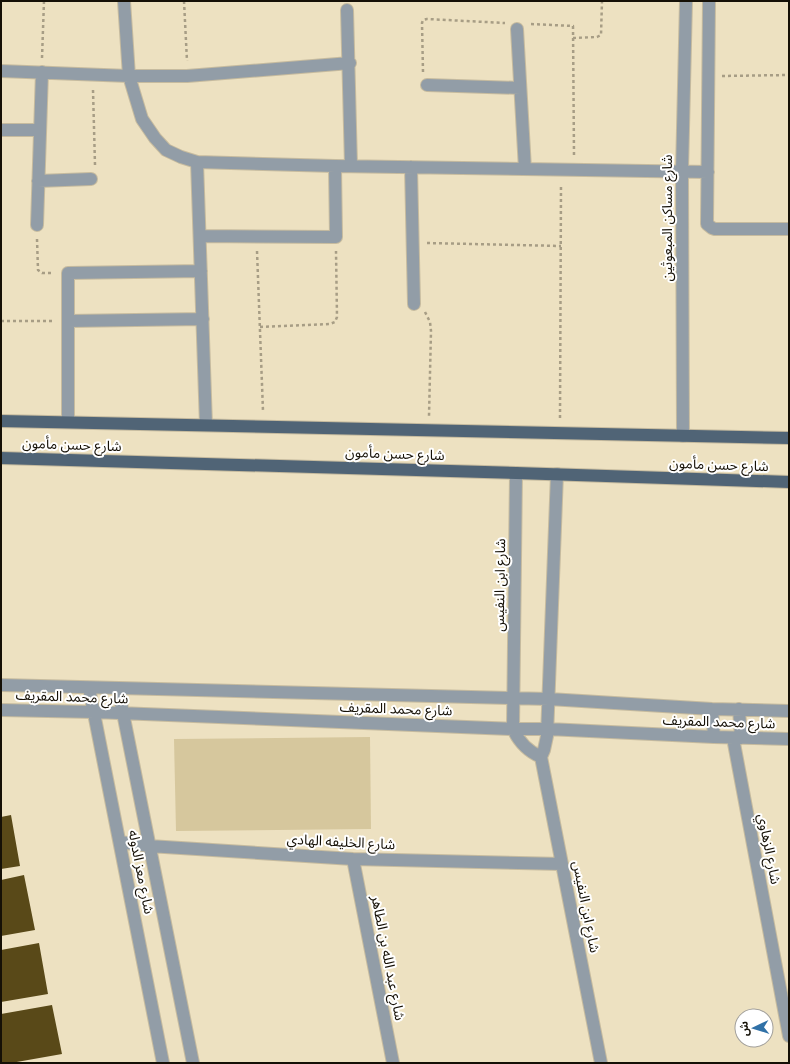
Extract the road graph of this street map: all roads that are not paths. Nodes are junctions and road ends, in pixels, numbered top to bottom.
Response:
1 (124, 1) edge
2 (686, 1) edge
3 (709, 1) edge
4 (348, 10) dead end
5 (515, 26) road end
6 (350, 63) junction
7 (1, 70) edge
8 (42, 72) junction
9 (129, 76) junction
10 (427, 85) road end
11 (520, 88) junction
12 (1, 130) edge
13 (40, 130) junction
14 (197, 162) junction
15 (335, 166) junction
16 (352, 166) junction
17 (411, 167) junction
18 (525, 169) junction
19 (682, 171) junction
20 (708, 172) junction
21 (91, 179) road end
22 (38, 181) junction
23 (37, 224) road end
24 (789, 229) edge
25 (200, 236) junction
26 (201, 271) junction
27 (414, 304) road end
28 (203, 319) junction
29 (68, 321) junction
30 (1, 421) edge
31 (68, 422) junction
32 (206, 425) junction
33 (682, 436) junction
34 (789, 438) edge
35 (1, 458) edge
36 (516, 473) junction
37 (557, 474) junction
38 (789, 482) edge
39 (1, 685) edge
40 (89, 688) junction
41 (118, 688) junction
42 (513, 699) junction
43 (549, 699) junction
44 (712, 709) junction
45 (740, 709) junction
46 (1, 710) edge
47 (789, 711) edge
48 (94, 712) junction
49 (123, 714) junction
50 (513, 729) junction
51 (548, 729) junction
52 (714, 738) junction
53 (737, 738) junction
54 (789, 739) edge
55 (541, 757) junction
56 (120, 842) junction
57 (149, 846) junction
58 (353, 859) junction
59 (562, 864) junction
60 (789, 1036) edge
61 (164, 1063) edge
62 (193, 1063) edge
63 (393, 1063) edge
64 (601, 1063) edge

1 - 9 street
2 - 19 street, شارع مساكن المبعوثين
3 - 20 street
4 - 6 street
5 - 11 street
6 - 9 street
6 - 16 street
7 - 8 street
8 - 9 street
8 - 13 street
9 - 14 street
10 - 11 street
11 - 18 street
12 - 13 street
13 - 22 street
14 - 15 street
14 - 25 street
15 - 16 street
15 - 25 street
16 - 17 street
17 - 18 street
17 - 27 street
18 - 19 street
19 - 20 street
19 - 33 street, شارع مساكن المبعوثين
20 - 24 street
21 - 22 street
22 - 23 street
25 - 26 street
26 - 28 street
26 - 29 street
28 - 29 street
28 - 32 street
29 - 31 street
30 - 31 main road, شارع حسن مأمون
31 - 32 main road, شارع حسن مأمون
32 - 33 main road, شارع حسن مأمون
33 - 34 main road, شارع حسن مأمون
35 - 36 main road, شارع حسن مأمون
36 - 37 main road, شارع حسن مأمون
36 - 42 street, شارع ابن النفيس
37 - 38 main road, شارع حسن مأمون
37 - 43 street, شارع ابن النفيس
39 - 40 street, شارع محمد المقريف
40 - 41 street, شارع محمد المقريف
40 - 48 street, شارع معز الدوله
41 - 42 street, شارع محمد المقريف
41 - 49 street, شارع معز الدوله
42 - 43 street, شارع محمد المقريف
42 - 50 street, شارع ابن النفيس
43 - 44 street, شارع محمد المقريف
43 - 51 street, شارع ابن النفيس
44 - 45 street, شارع محمد المقريف
44 - 52 street
45 - 47 street, شارع محمد المقريف
45 - 53 street, شارع الزهاوي
46 - 48 street, شارع محمد المقريف
48 - 49 street, شارع محمد المقريف
48 - 56 street, شارع معز الدوله
49 - 50 street, شارع محمد المقريف
49 - 57 street, شارع معز الدوله
50 - 51 street, شارع محمد المقريف
50 - 55 street
51 - 52 street, شارع محمد المقريف
51 - 55 street, شارع ابن النفيس
52 - 53 street, شارع محمد المقريف
53 - 54 street, شارع محمد المقريف
53 - 60 street, شارع الزهاوي
55 - 59 street, شارع ابن النفيس
56 - 57 street, شارع الخليفه الهادي
56 - 61 street, شارع معز الدوله
57 - 58 street, شارع الخليفه الهادي
57 - 62 street, شارع معز الدوله
58 - 59 street, شارع الخليفه الهادي
58 - 63 street, شارع عبد الله بن الطاهر
59 - 64 street, شارع ابن النفيس

